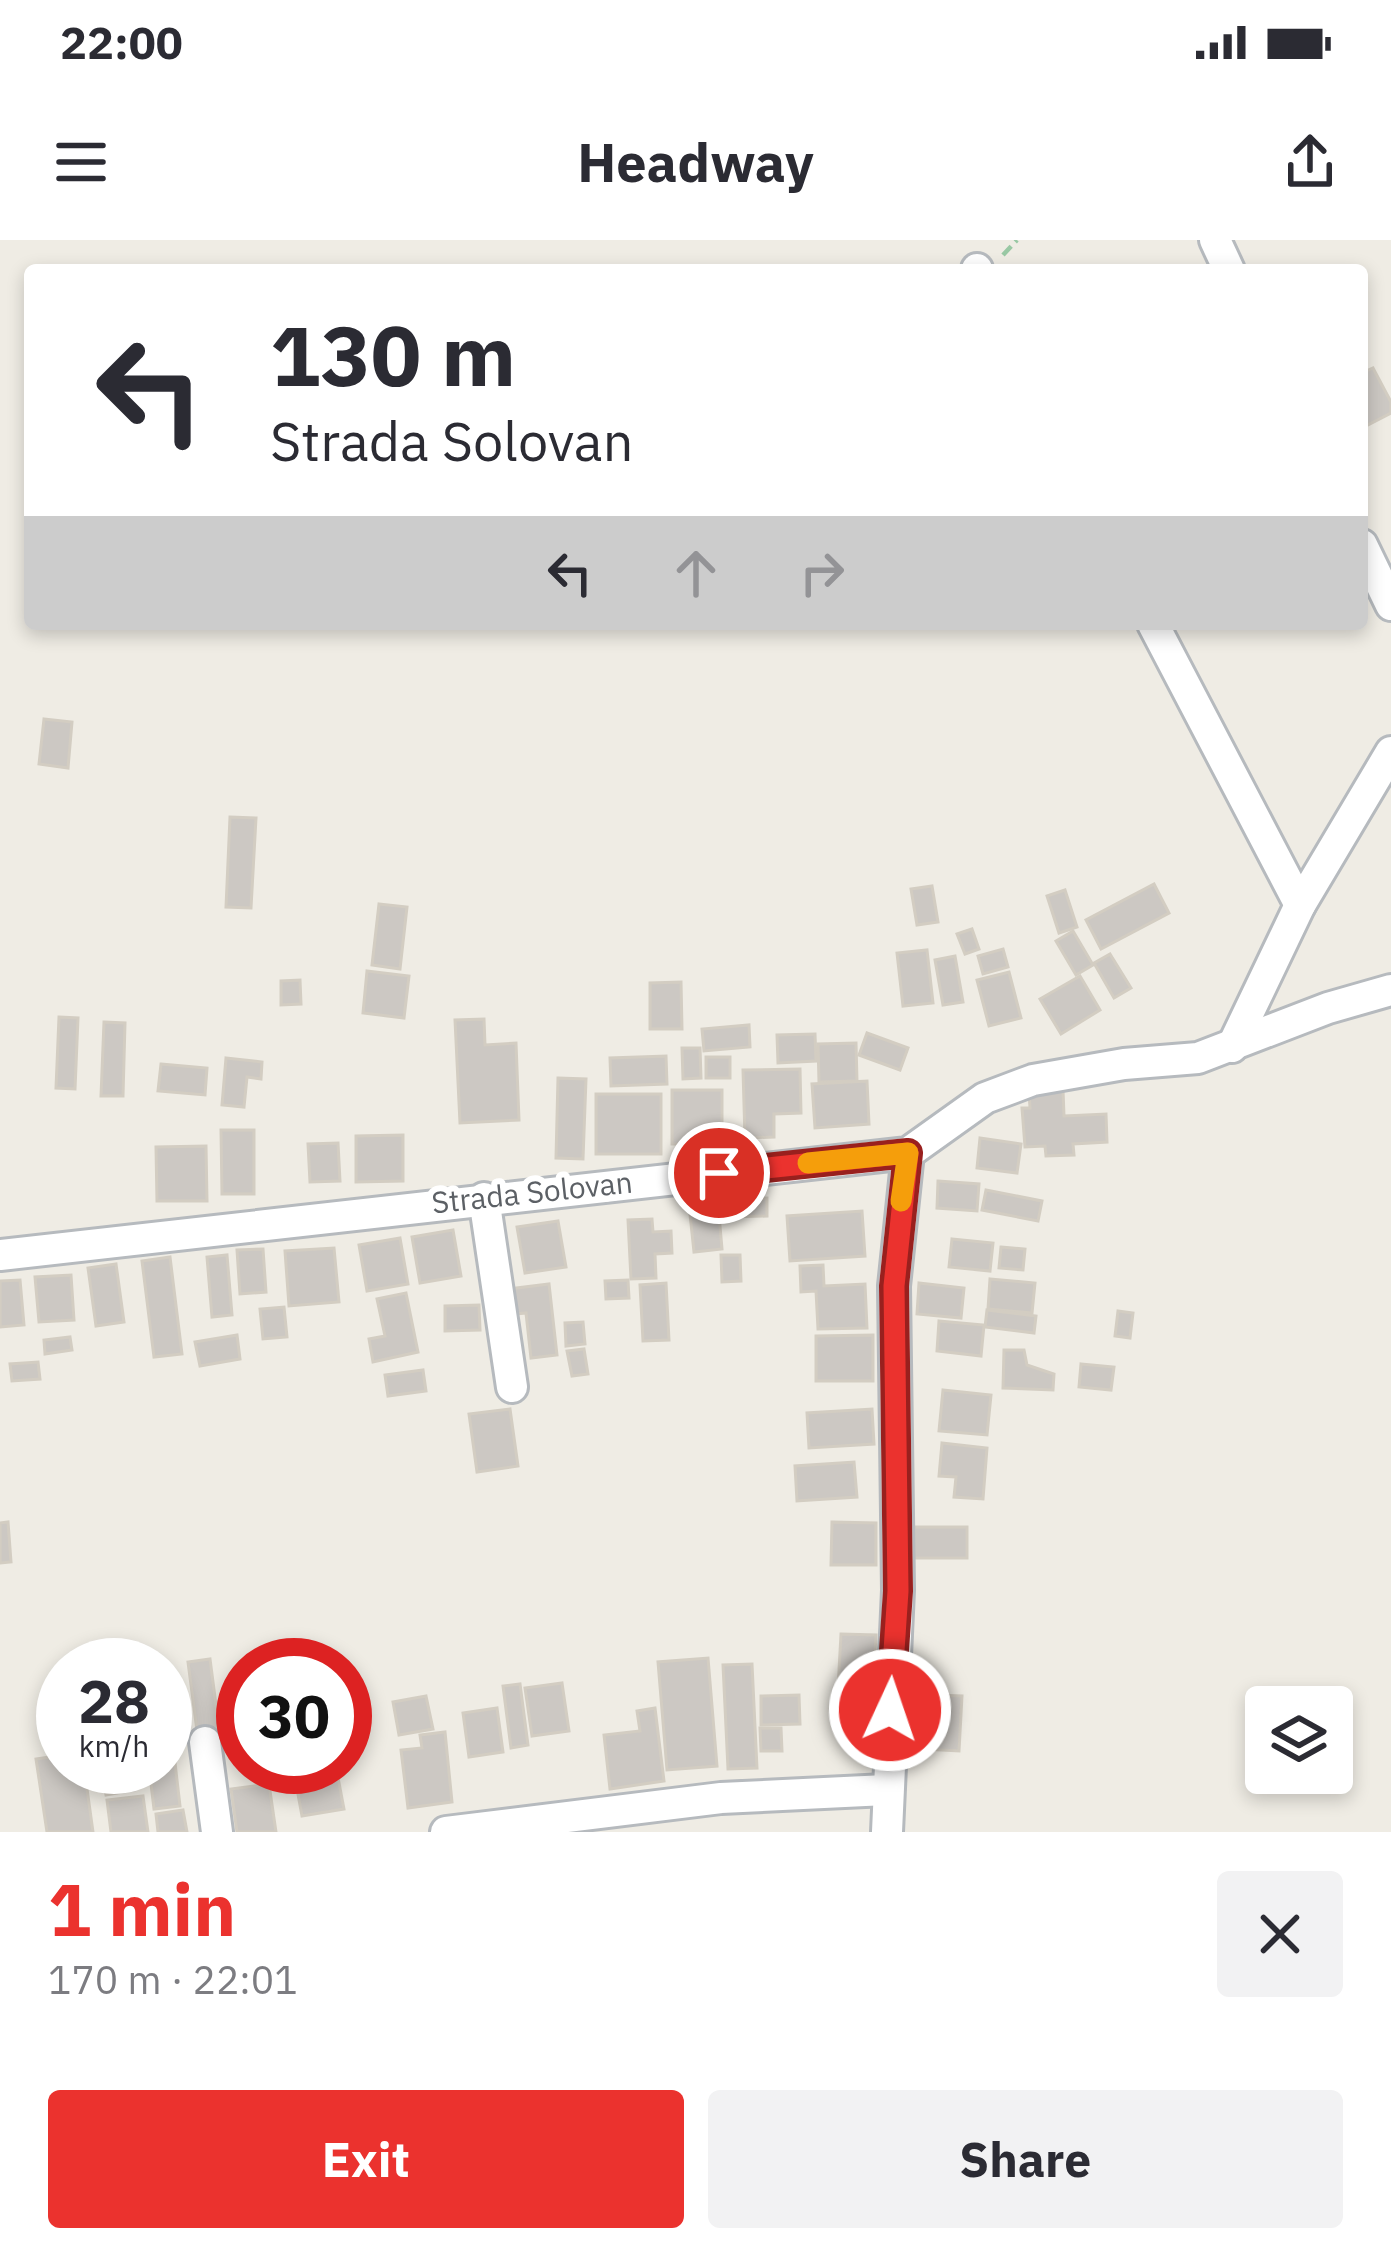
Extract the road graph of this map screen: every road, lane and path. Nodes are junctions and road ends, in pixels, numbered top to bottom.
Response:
1 (1368, 557) edge
2 (1391, 605) edge
3 (1156, 630) edge
4 (1391, 752) edge
5 (1300, 905) junction
6 (1391, 990) edge
7 (1232, 1047) junction
8 (908, 1153) junction
9 (484, 1198) junction
10 (0, 1255) edge
11 (512, 1387) dead end
12 (206, 1742) dead end
13 (886, 1790) junction
14 (217, 1832) edge
15 (446, 1832) edge
16 (887, 1832) edge

1 - 2 street
3 - 5 street
4 - 5 street
5 - 7 street
6 - 7 street, Strada Solovan
7 - 8 street, Strada Solovan
8 - 9 street, Strada Solovan
8 - 13 street
9 - 10 street, Strada Solovan
9 - 11 street
12 - 14 street
13 - 15 street
13 - 16 street

